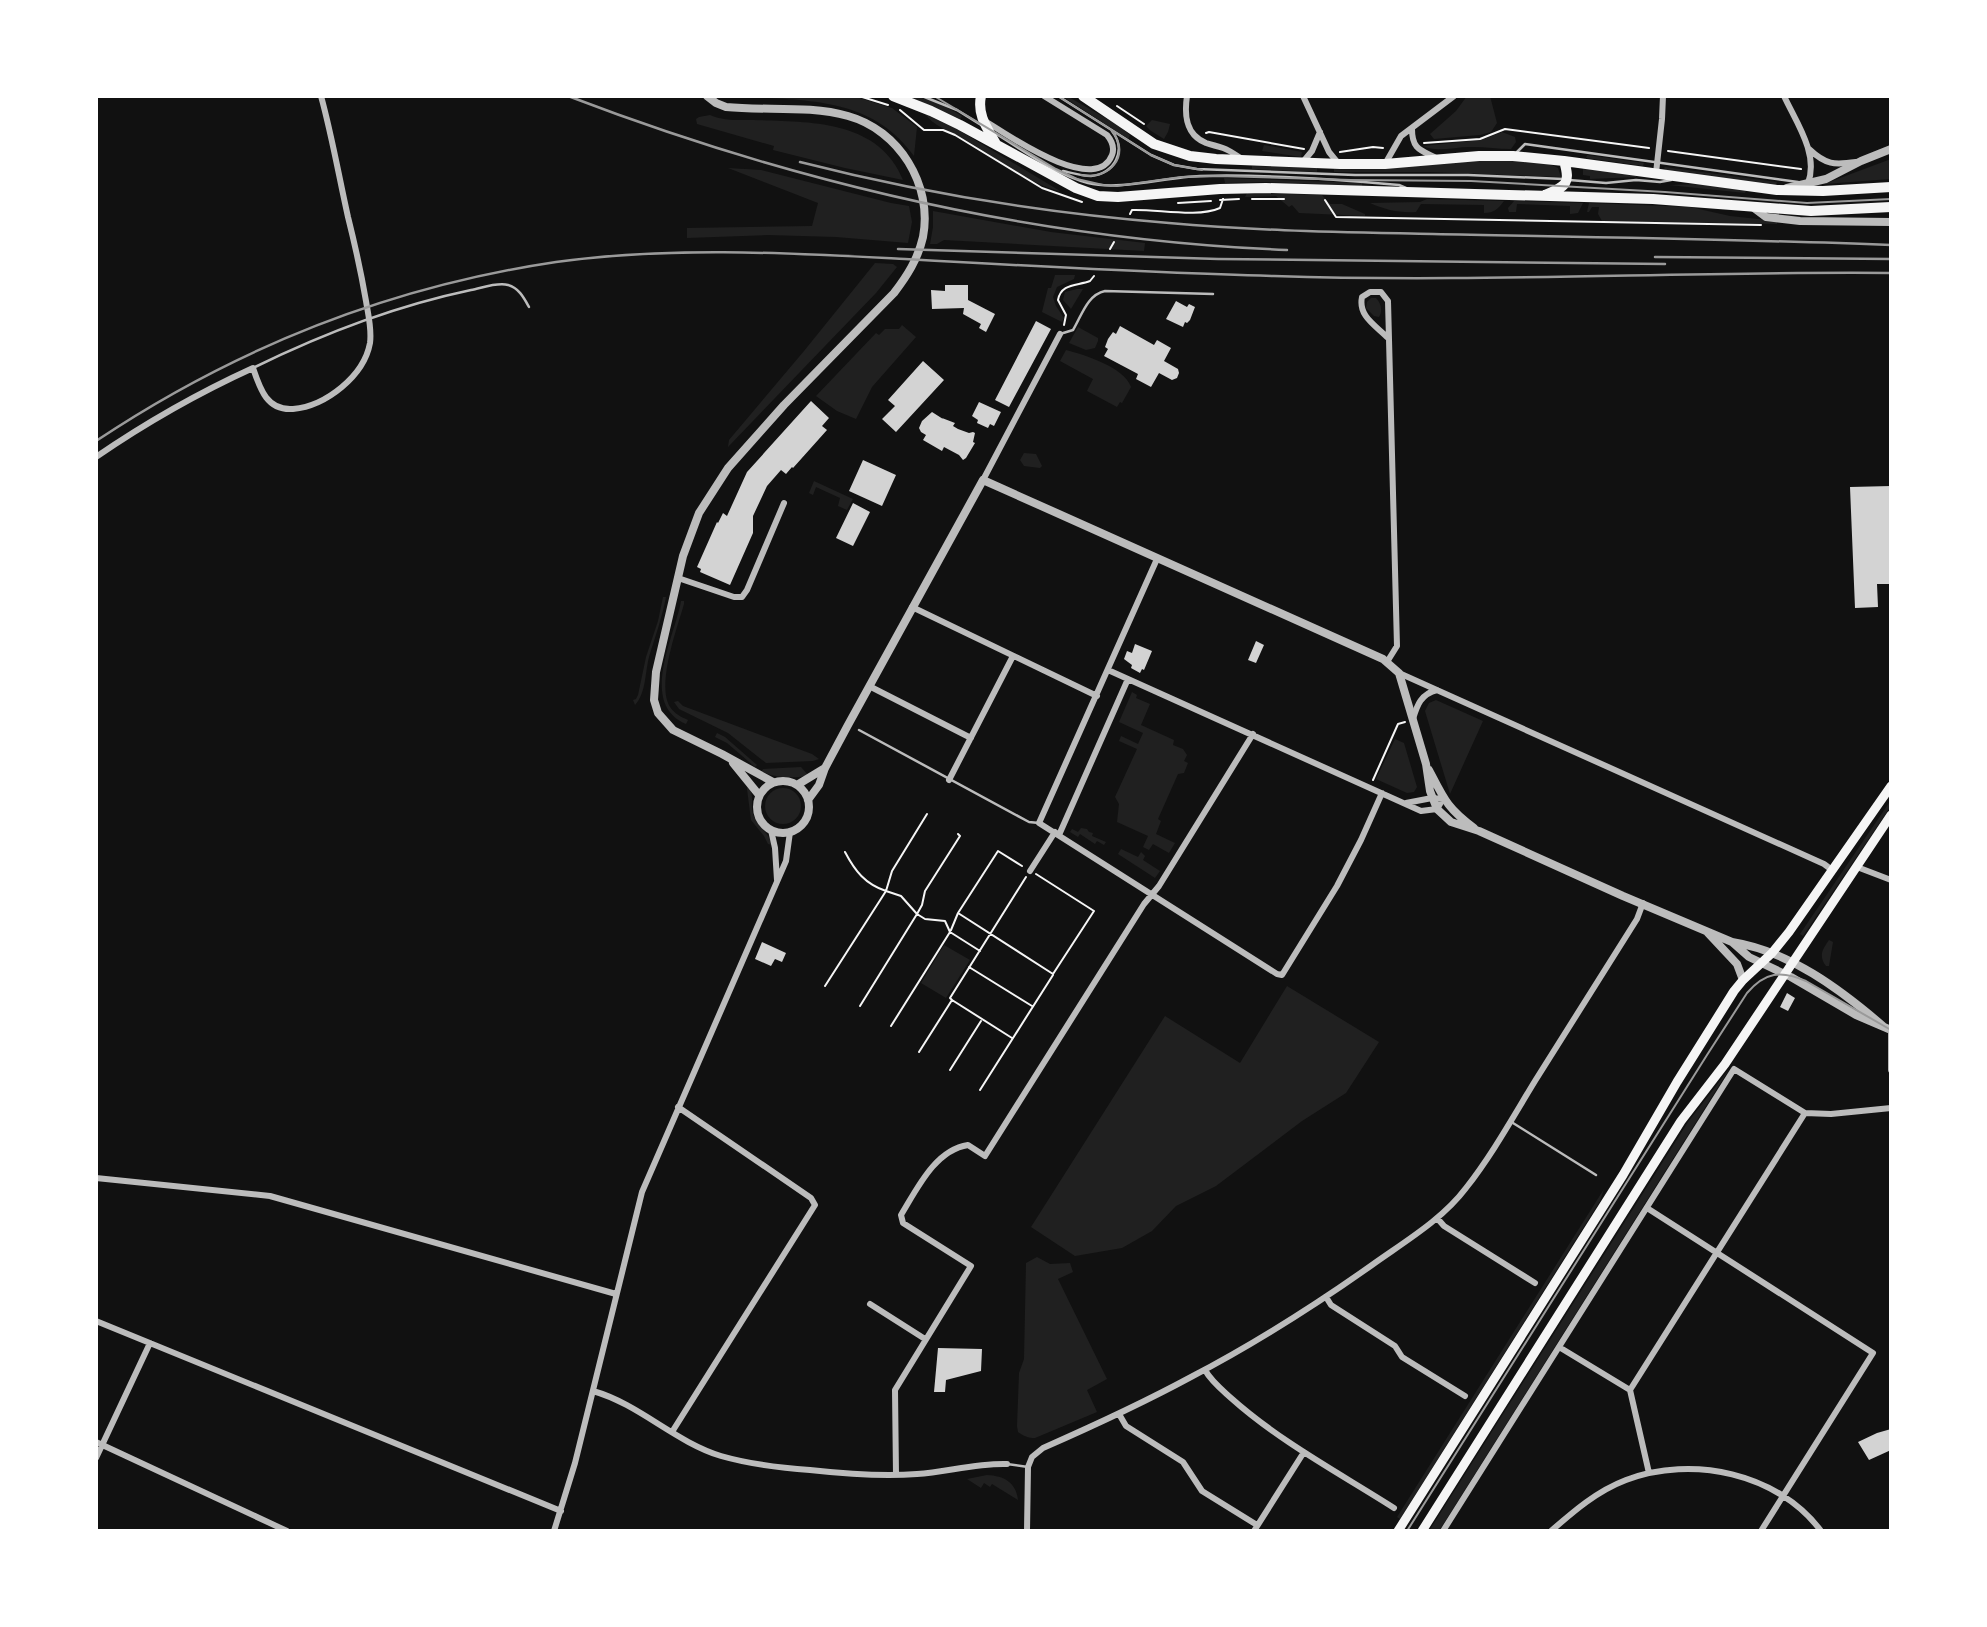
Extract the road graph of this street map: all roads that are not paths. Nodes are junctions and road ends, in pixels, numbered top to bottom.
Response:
1 (321, 96) edge
2 (707, 96) edge
3 (893, 96) edge
4 (922, 96) edge
5 (981, 96) edge
6 (1044, 96) edge
7 (1058, 96) edge
8 (1083, 96) edge
9 (1187, 96) edge
10 (1303, 96) edge
11 (1454, 96) edge
12 (1663, 96) edge
13 (1784, 96) edge
14 (985, 125) junction
15 (1108, 126) junction
16 (1412, 129) junction
17 (1320, 132) junction
18 (996, 144) junction
19 (1808, 148) junction
20 (1891, 149) edge
21 (1513, 156) junction
22 (1436, 158) junction
23 (1244, 160) junction
24 (1564, 161) junction
25 (1657, 161) junction
26 (1861, 161) junction
27 (1302, 163) junction
28 (1340, 164) junction
29 (1385, 164) junction
30 (1060, 171) junction
31 (1656, 173) junction
32 (1684, 177) junction
33 (1567, 179) junction
34 (1808, 183) junction
35 (1891, 187) edge
36 (1777, 190) junction
37 (1419, 194) junction
38 (1542, 197) junction
39 (1891, 207) edge
40 (1754, 208) junction
41 (1891, 222) edge
42 (1213, 294) dead end
43 (529, 307) dead end
44 (1060, 334) joint
45 (1388, 338) junction
46 (253, 368) junction
47 (96, 457) edge
48 (983, 480) junction
49 (784, 503) dead end
50 (1157, 559) junction
51 (678, 578) junction
52 (912, 607) junction
53 (1013, 656) junction
54 (1388, 662) junction
55 (1108, 670) junction
56 (1399, 673) junction
57 (1128, 679) junction
58 (869, 686) junction
59 (1438, 690) junction
60 (1097, 696) junction
61 (1413, 719) junction
62 (859, 730) dead end
63 (1253, 734) junction
64 (971, 738) junction
65 (729, 758) junction
66 (1426, 764) junction
67 (825, 768) junction
68 (949, 780) junction
69 (773, 782) junction
70 (797, 785) junction
71 (1891, 786) edge
72 (1382, 793) junction
73 (759, 795) junction
74 (1432, 798) junction
75 (1443, 799) junction
76 (808, 800) junction
77 (1406, 803) junction
78 (1437, 809) junction
79 (1891, 815) edge
80 (1039, 823) junction
81 (771, 830) junction
82 (1479, 831) junction
83 (790, 832) junction
84 (1057, 834) junction
85 (1857, 867) junction
86 (1832, 870) junction
87 (1030, 871) road end
88 (1891, 880) edge
89 (777, 881) junction
90 (1152, 894) junction
91 (1643, 903) junction
92 (1706, 930) junction
93 (1732, 942) junction
94 (1772, 953) junction
95 (1791, 962) junction
96 (1762, 963) junction
97 (1784, 974) junction
98 (1743, 980) junction
99 (1888, 1028) edge
100 (1891, 1070) edge
101 (678, 1107) junction
102 (1891, 1108) edge
103 (1805, 1113) junction
104 (1510, 1121) junction
105 (1596, 1175) dead end
106 (96, 1178) edge
107 (1647, 1208) junction
108 (1437, 1218) junction
109 (1717, 1252) junction
110 (1535, 1283) dead end
111 (615, 1294) junction
112 (1326, 1297) junction
113 (870, 1304) dead end
114 (96, 1321) edge
115 (925, 1339) junction
116 (150, 1343) junction
117 (1559, 1347) junction
118 (1205, 1370) junction
119 (1630, 1390) junction
120 (593, 1391) junction
121 (1465, 1396) dead end
122 (1119, 1414) junction
123 (672, 1432) junction
124 (99, 1443) edge
125 (1304, 1452) junction
126 (96, 1458) edge
127 (1007, 1464) joint
128 (1028, 1467) junction
129 (1649, 1473) junction
130 (895, 1475) junction
131 (1782, 1496) junction
132 (1394, 1508) dead end
133 (561, 1511) junction
134 (1256, 1528) edge
135 (286, 1531) edge
136 (554, 1531) edge
137 (1027, 1531) edge
138 (1398, 1531) edge
139 (1422, 1531) edge
140 (1443, 1531) edge
141 (1551, 1531) edge
142 (1761, 1531) edge
143 (1821, 1531) edge

1 - 46 street
2 - 51 street
3 - 18 main road
4 - 14 lane
5 - 14 main road
6 - 14 street
7 - 15 lane
8 - 23 main road
9 - 23 street
10 - 17 street
11 - 16 street
12 - 25 street
13 - 19 street
14 - 18 main road
14 - 30 lane
15 - 30 lane
15 - 33 lane
16 - 22 street
16 - 29 street
17 - 27 street
17 - 28 street
18 - 37 main road
19 - 26 street
19 - 34 street
20 - 26 street
21 - 22 main road
21 - 24 main road
21 - 25 lane
22 - 29 main road
23 - 27 main road
24 - 31 main road
24 - 33 main road
25 - 31 street
25 - 34 lane
26 - 34 street
27 - 28 main road
28 - 29 main road
30 - 37 lane
31 - 32 main road
32 - 33 lane
32 - 36 main road
33 - 38 main road
34 - 36 street
35 - 36 main road
37 - 38 main road
38 - 40 main road
39 - 40 main road
40 - 41 street
42 - 44 lane
43 - 46 lane
44 - 48 street
45 - 45 street
45 - 54 street
46 - 47 street
48 - 50 street
48 - 52 street
49 - 51 street
50 - 54 street
50 - 55 street
51 - 65 street
52 - 53 street
52 - 58 street
53 - 60 street
53 - 64 street
54 - 56 street
55 - 57 street
55 - 60 street
56 - 59 street
56 - 61 street
57 - 63 street
57 - 84 street
58 - 64 street
58 - 67 street
59 - 61 street
59 - 86 street
60 - 80 street
61 - 66 street
62 - 68 lane
63 - 72 street
63 - 90 street
64 - 68 street
65 - 69 street
65 - 73 street
66 - 74 street
66 - 75 street
67 - 70 street
67 - 76 street
68 - 80 lane
69 - 70 street
69 - 73 street
70 - 76 street
71 - 86 main road
72 - 77 street
72 - 90 street
73 - 81 street
74 - 75 street
74 - 77 street
74 - 78 street
75 - 78 street
75 - 82 street
76 - 83 street
77 - 78 street
78 - 82 street
79 - 85 main road
80 - 84 street
81 - 83 street
81 - 89 street
82 - 91 street
83 - 89 street
84 - 87 street
84 - 90 street
85 - 88 street
85 - 95 main road
86 - 94 main road
89 - 101 street
90 - 115 street
91 - 92 street
91 - 104 street
92 - 93 street
92 - 98 street
93 - 94 street
93 - 96 street
94 - 95 street
94 - 96 main road
95 - 97 main road
95 - 99 street
96 - 97 street
96 - 98 main road
97 - 99 street
97 - 139 main road
98 - 138 main road
99 - 100 street
101 - 111 street
101 - 123 street
102 - 103 street
103 - 107 street
103 - 109 street
104 - 105 lane
104 - 108 street
106 - 111 street
107 - 109 street
107 - 117 street
108 - 110 street
108 - 112 street
109 - 119 street
109 - 131 street
111 - 120 street
112 - 118 street
112 - 121 street
113 - 115 street
114 - 116 street
115 - 130 street
116 - 124 street
116 - 133 street
117 - 119 street
117 - 140 street
118 - 122 street
118 - 125 street
119 - 129 street
120 - 123 street
120 - 133 street
122 - 128 street
122 - 134 street
123 - 130 street
124 - 126 street
124 - 135 street
125 - 132 street
125 - 134 street
127 - 128 lane
127 - 130 street
128 - 137 street
129 - 131 street
129 - 141 street
131 - 142 street
131 - 143 street
133 - 136 street

